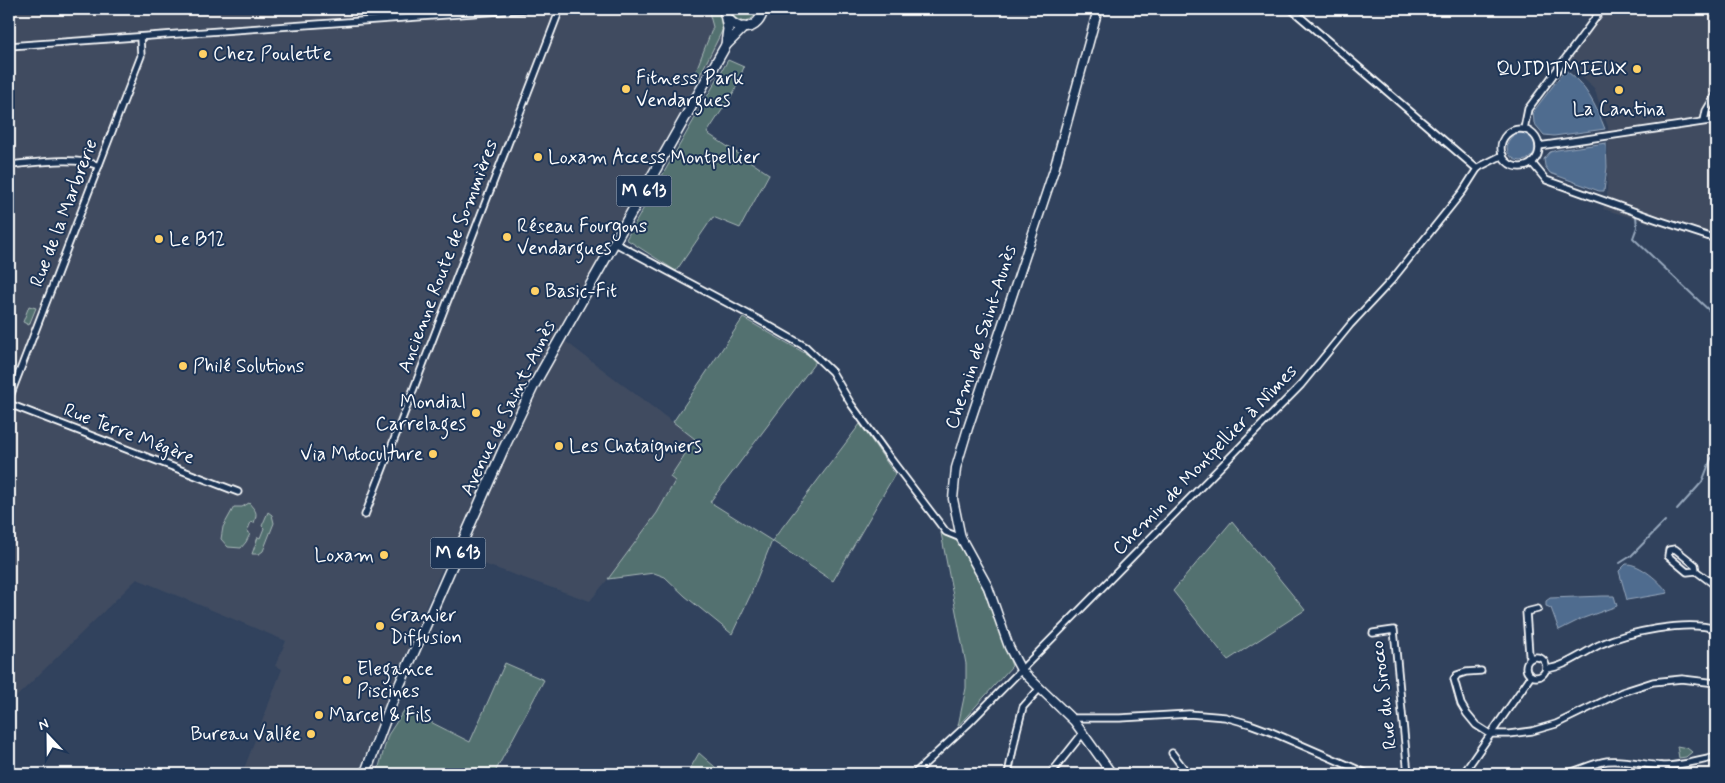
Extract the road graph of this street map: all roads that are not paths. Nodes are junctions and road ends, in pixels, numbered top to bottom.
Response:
1 (529, 9) edge
2 (560, 9) edge
3 (763, 9) edge
4 (1098, 9) edge
5 (1291, 9) edge
6 (1602, 9) edge
7 (725, 12) edge
8 (744, 27) junction
9 (140, 37) junction
10 (726, 44) junction
11 (9, 46) edge
12 (1716, 94) edge
13 (1716, 120) edge
14 (1704, 121) junction
15 (1524, 129) junction
16 (1539, 146) junction
17 (1502, 155) junction
18 (1532, 163) junction
19 (9, 165) edge
20 (99, 166) junction
21 (1478, 170) junction
22 (1716, 239) edge
23 (614, 243) junction
24 (9, 399) edge
25 (9, 404) edge
26 (238, 492) dead end
27 (365, 515) dead end
28 (961, 538) junction
29 (1696, 571) junction
30 (1716, 586) edge
31 (1538, 609) dead end
32 (1716, 629) edge
33 (1373, 632) dead end
34 (1531, 658) junction
35 (1546, 669) junction
36 (1020, 670) junction
37 (1480, 671) dead end
38 (1531, 676) junction
39 (1716, 683) edge
40 (1040, 688) junction
41 (1071, 718) junction
42 (1083, 733) junction
43 (1490, 734) junction
44 (1172, 753) dead end
45 (1716, 757) edge
46 (1661, 766) junction
47 (365, 774) edge
48 (914, 774) edge
49 (1008, 774) edge
50 (1051, 774) edge
51 (1112, 774) edge
52 (1188, 774) edge
53 (1368, 774) edge
54 (1408, 774) edge
55 (1463, 774) edge
56 (1566, 774) edge
57 (1663, 774) edge

1 - 9 street
2 - 27 street, Ancienne Route de Sommières
3 - 8 main road, Avenue de Saint-Aunès
4 - 28 street, Chemin de Saint-Aunès
5 - 21 street
6 - 15 street
7 - 8 main road
7 - 10 main road, Avenue de Saint-Aunès / M 613
8 - 10 main road, Avenue de Saint-Aunès / M 613
9 - 11 street
9 - 20 street, Rue de la Marbrerie
10 - 23 main road, Avenue de Saint-Aunès / M 613
12 - 14 street
13 - 14 street
14 - 16 street
15 - 16 street
15 - 17 street
16 - 18 street
17 - 18 street
17 - 21 street, Chemin de Montpellier à Nîmes
18 - 22 street
19 - 20 street
20 - 24 street, Rue de la Marbrerie
21 - 36 street, Chemin de Montpellier à Nîmes
23 - 28 street
23 - 47 main road, Avenue de Saint-Aunès / M 613
25 - 26 street, Rue Terre Mégère
28 - 36 street, Chemin de Saint-Aunès
29 - 29 street
29 - 30 street
31 - 34 street
32 - 35 street
33 - 54 street, Rue du Sirocco
34 - 35 street
34 - 38 street
35 - 38 street
36 - 40 street
36 - 48 street, Chemin de Montpellier à Nîmes
37 - 43 street
38 - 43 street
39 - 43 street
40 - 41 street
40 - 49 street
41 - 42 street
41 - 53 street
42 - 50 street
42 - 51 street
43 - 55 street
44 - 52 street
45 - 46 street
46 - 56 street
46 - 57 street

